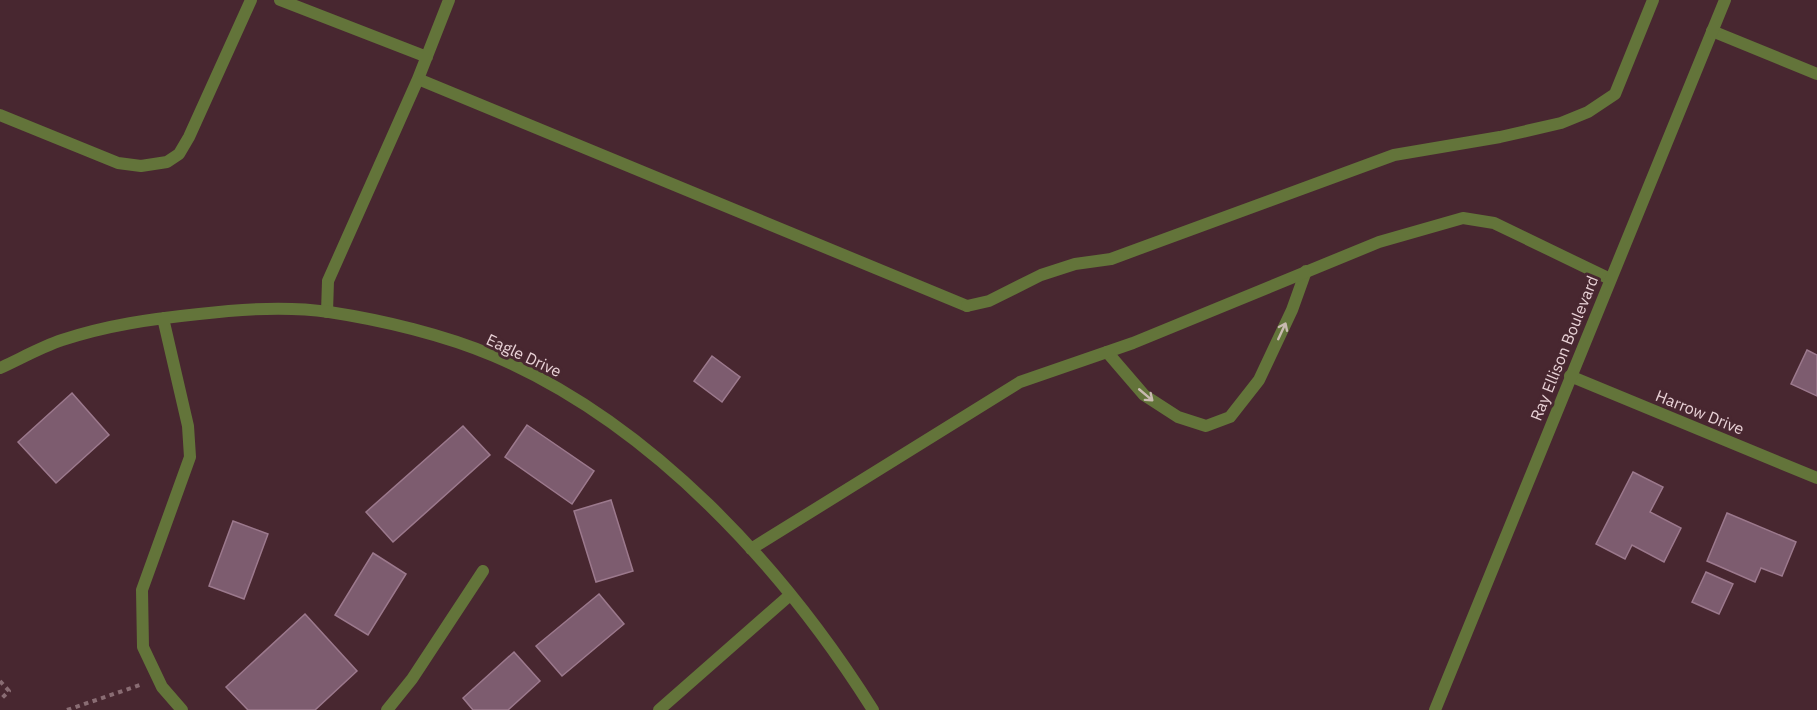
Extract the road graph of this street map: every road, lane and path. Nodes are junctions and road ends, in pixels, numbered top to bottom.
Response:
1 (251, 0) edge
2 (280, 0) edge
3 (449, 0) edge
4 (1653, 0) edge
5 (1725, 0) edge
6 (1712, 31) junction
7 (427, 57) junction
8 (1817, 74) edge
9 (418, 79) junction
10 (0, 116) edge
11 (1306, 271) junction
12 (1610, 279) junction
13 (327, 312) junction
14 (163, 318) junction
15 (1107, 352) junction
16 (0, 368) edge
17 (1570, 376) junction
18 (1817, 478) edge
19 (751, 549) junction
20 (483, 571) dead end
21 (790, 595) junction
22 (156, 674) junction
23 (0, 681) edge
24 (0, 700) edge
25 (67, 710) edge
26 (182, 710) edge
27 (387, 710) edge
28 (659, 710) edge
29 (873, 710) edge
30 (1435, 710) edge

1 - 10 street
2 - 7 street
3 - 7 street
4 - 9 street
5 - 6 street, Ray Ellison Boulevard
6 - 8 street
6 - 12 street, Ray Ellison Boulevard
7 - 9 street
9 - 13 street
11 - 12 street
11 - 15 street
15 -> 11 street
12 - 17 street, Ray Ellison Boulevard
13 - 14 street, Eagle Drive
13 - 19 street, Eagle Drive
14 - 16 street, Eagle Drive
14 - 22 street
15 - 19 street
17 - 18 street, Harrow Drive
17 - 30 street, Ray Ellison Boulevard
19 - 21 street, Eagle Drive
20 - 27 street
21 - 28 street
21 - 29 street, Eagle Drive
22 - 25 path
22 - 26 street
23 - 24 path

